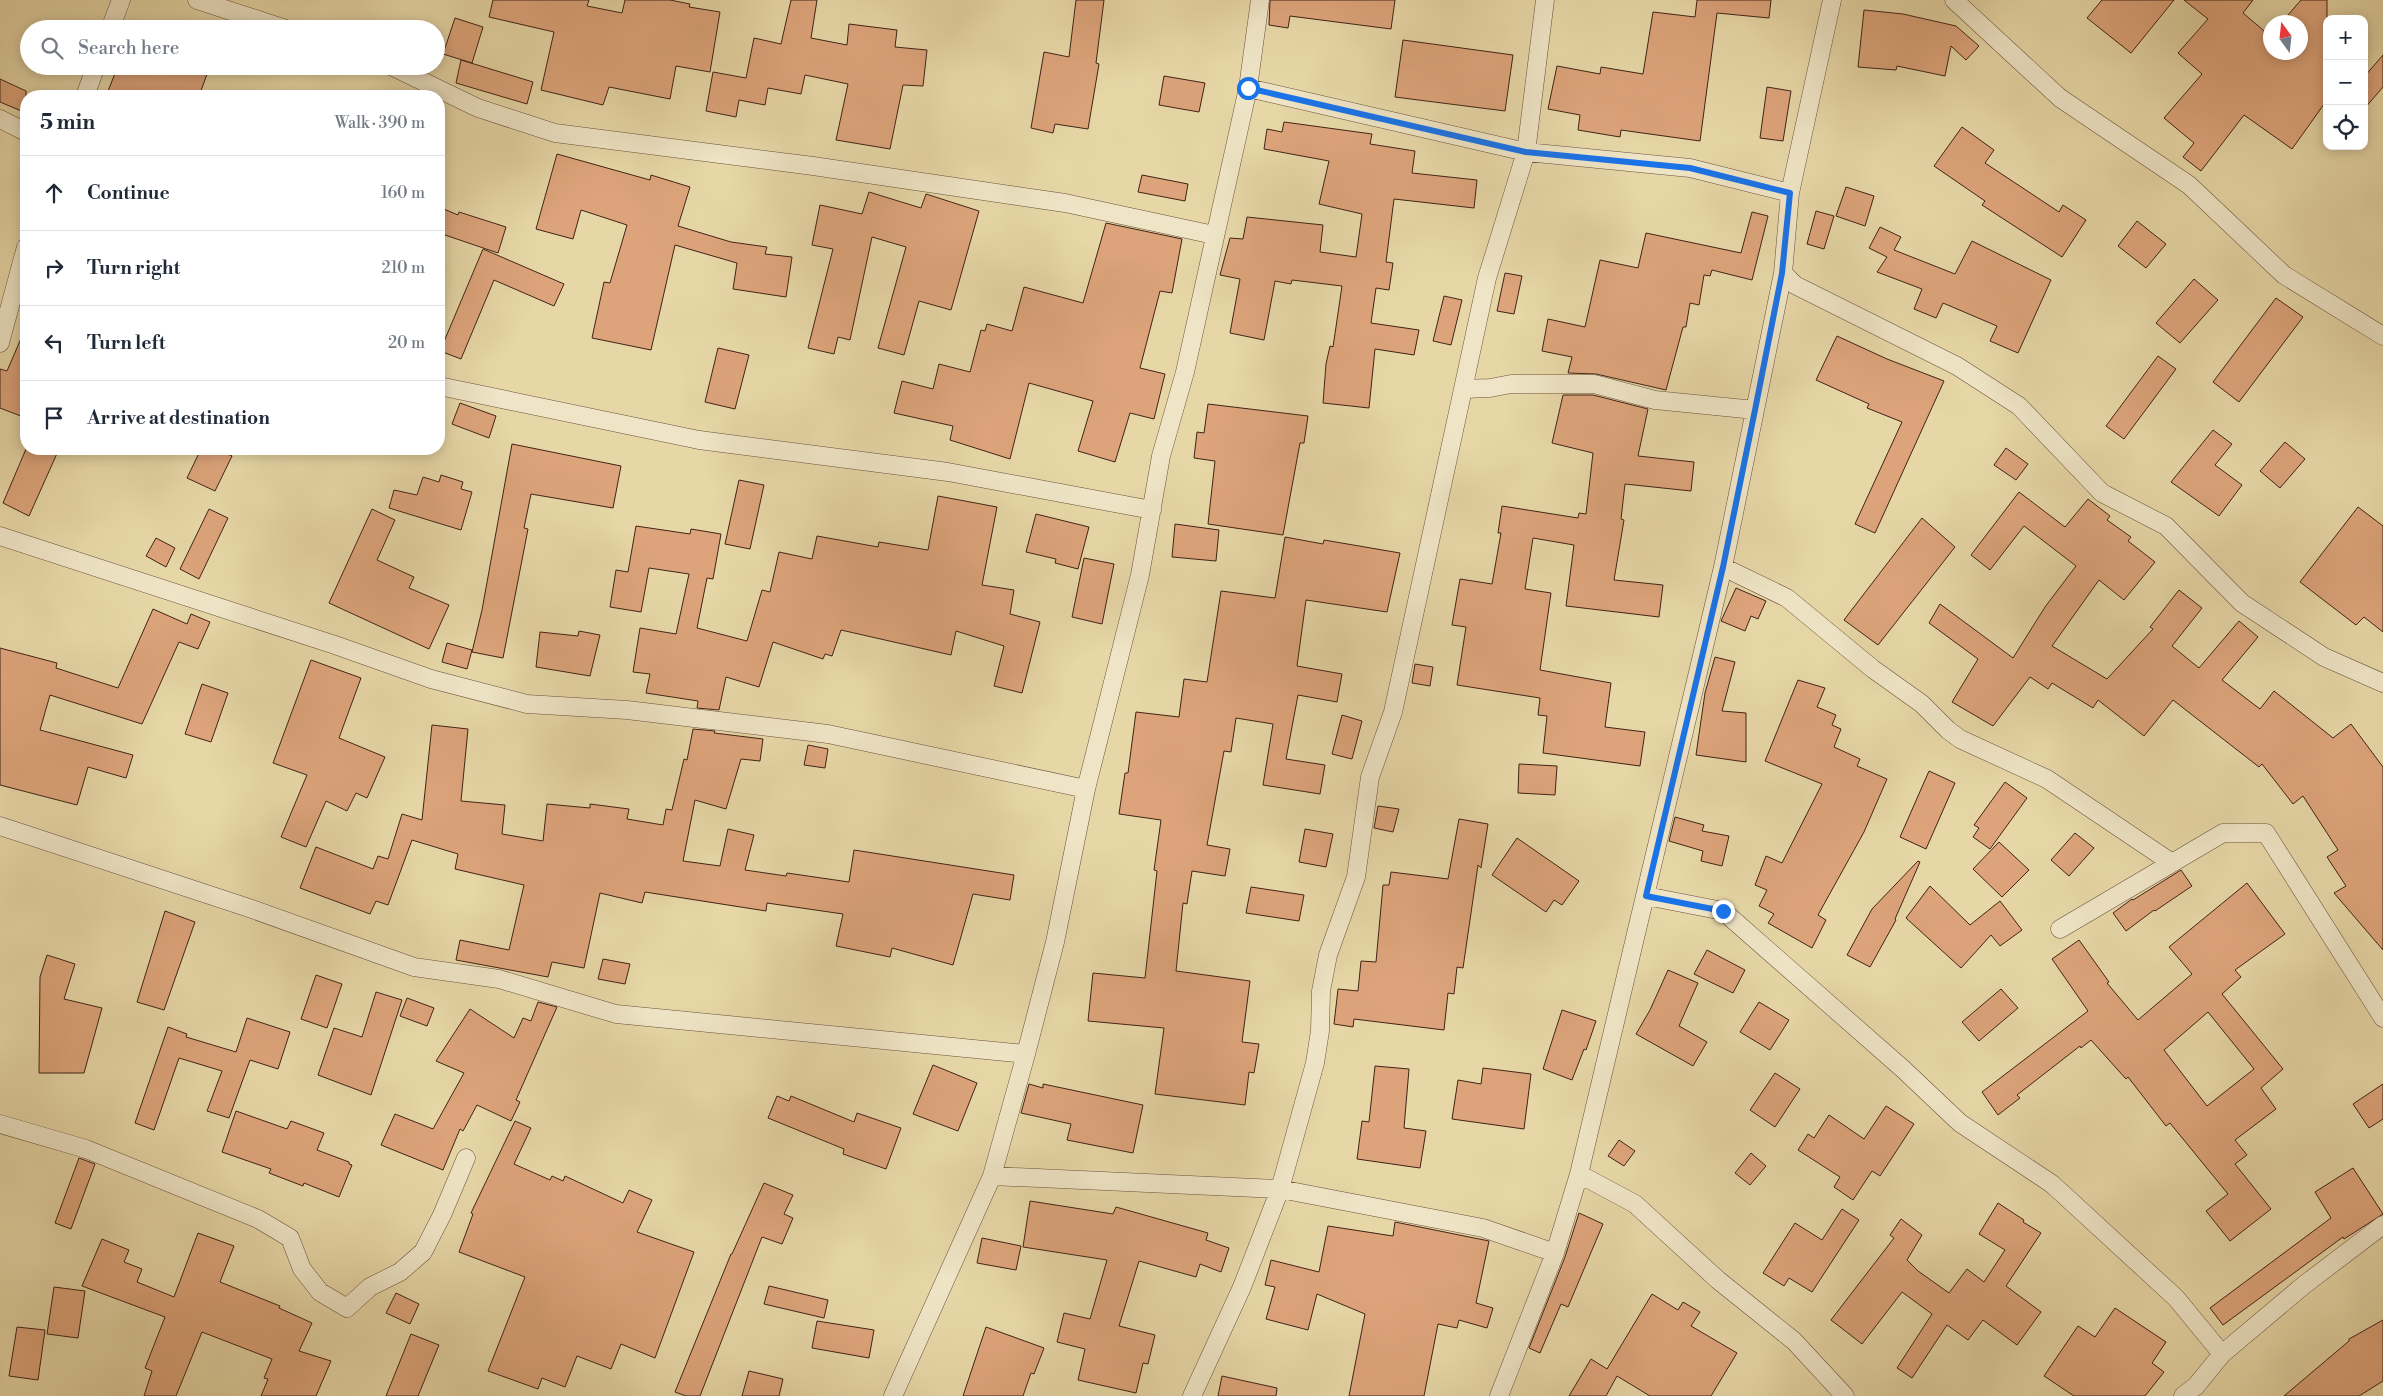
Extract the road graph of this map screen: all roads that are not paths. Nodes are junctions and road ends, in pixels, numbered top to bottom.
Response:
1 (121, 0) edge
2 (197, 0) edge
3 (1260, 0) edge
4 (1545, 0) edge
5 (1832, 0) edge
6 (1954, 0) edge
7 (113, 20) edge
8 (258, 20) edge
9 (93, 75) edge
10 (410, 75) edge
11 (1248, 88) junction
12 (87, 90) edge
13 (441, 90) edge
14 (445, 92) edge
15 (0, 119) edge
16 (20, 129) edge
17 (1526, 152) junction
18 (1790, 193) junction
19 (1214, 235) junction
20 (20, 269) edge
21 (1782, 273) junction
22 (2383, 336) edge
23 (0, 342) edge
24 (445, 387) edge
25 (1463, 389) junction
26 (1755, 410) junction
27 (1152, 510) junction
28 (0, 536) edge
29 (1723, 567) junction
30 (2383, 683) edge
31 (1086, 789) junction
32 (0, 826) edge
33 (2172, 863) junction
34 (1646, 896) junction
35 (2060, 929) dead end
36 (2383, 1018) edge
37 (1026, 1054) junction
38 (0, 1124) edge
39 (466, 1158) dead end
40 (1580, 1174) junction
41 (992, 1176) junction
42 (1280, 1189) junction
43 (2383, 1226) edge
44 (1555, 1253) junction
45 (2222, 1354) junction
46 (2196, 1393) edge
47 (893, 1396) edge
48 (1192, 1396) edge
49 (1499, 1396) edge
50 (1844, 1396) edge

1 - 7 street
2 - 8 street
3 - 11 street
4 - 17 street
5 - 18 street
6 - 22 street
9 - 12 street
10 - 13 street
11 - 17 street
11 - 19 street
14 - 19 street
15 - 16 street
17 - 18 street
17 - 25 street
18 - 21 street
19 - 27 street
20 - 23 street
21 - 26 street
21 - 30 street
24 - 27 street
25 - 26 street
25 - 42 street
26 - 29 street
27 - 31 street
28 - 31 street
29 - 33 street
29 - 34 street
31 - 37 street
32 - 37 street
33 - 35 street
33 - 36 street
34 - 40 street
34 - 45 street
37 - 41 street
38 - 39 street
40 - 44 street
40 - 50 street
41 - 42 street
41 - 47 street
42 - 44 street
42 - 48 street
43 - 45 street
44 - 49 street
45 - 46 street

